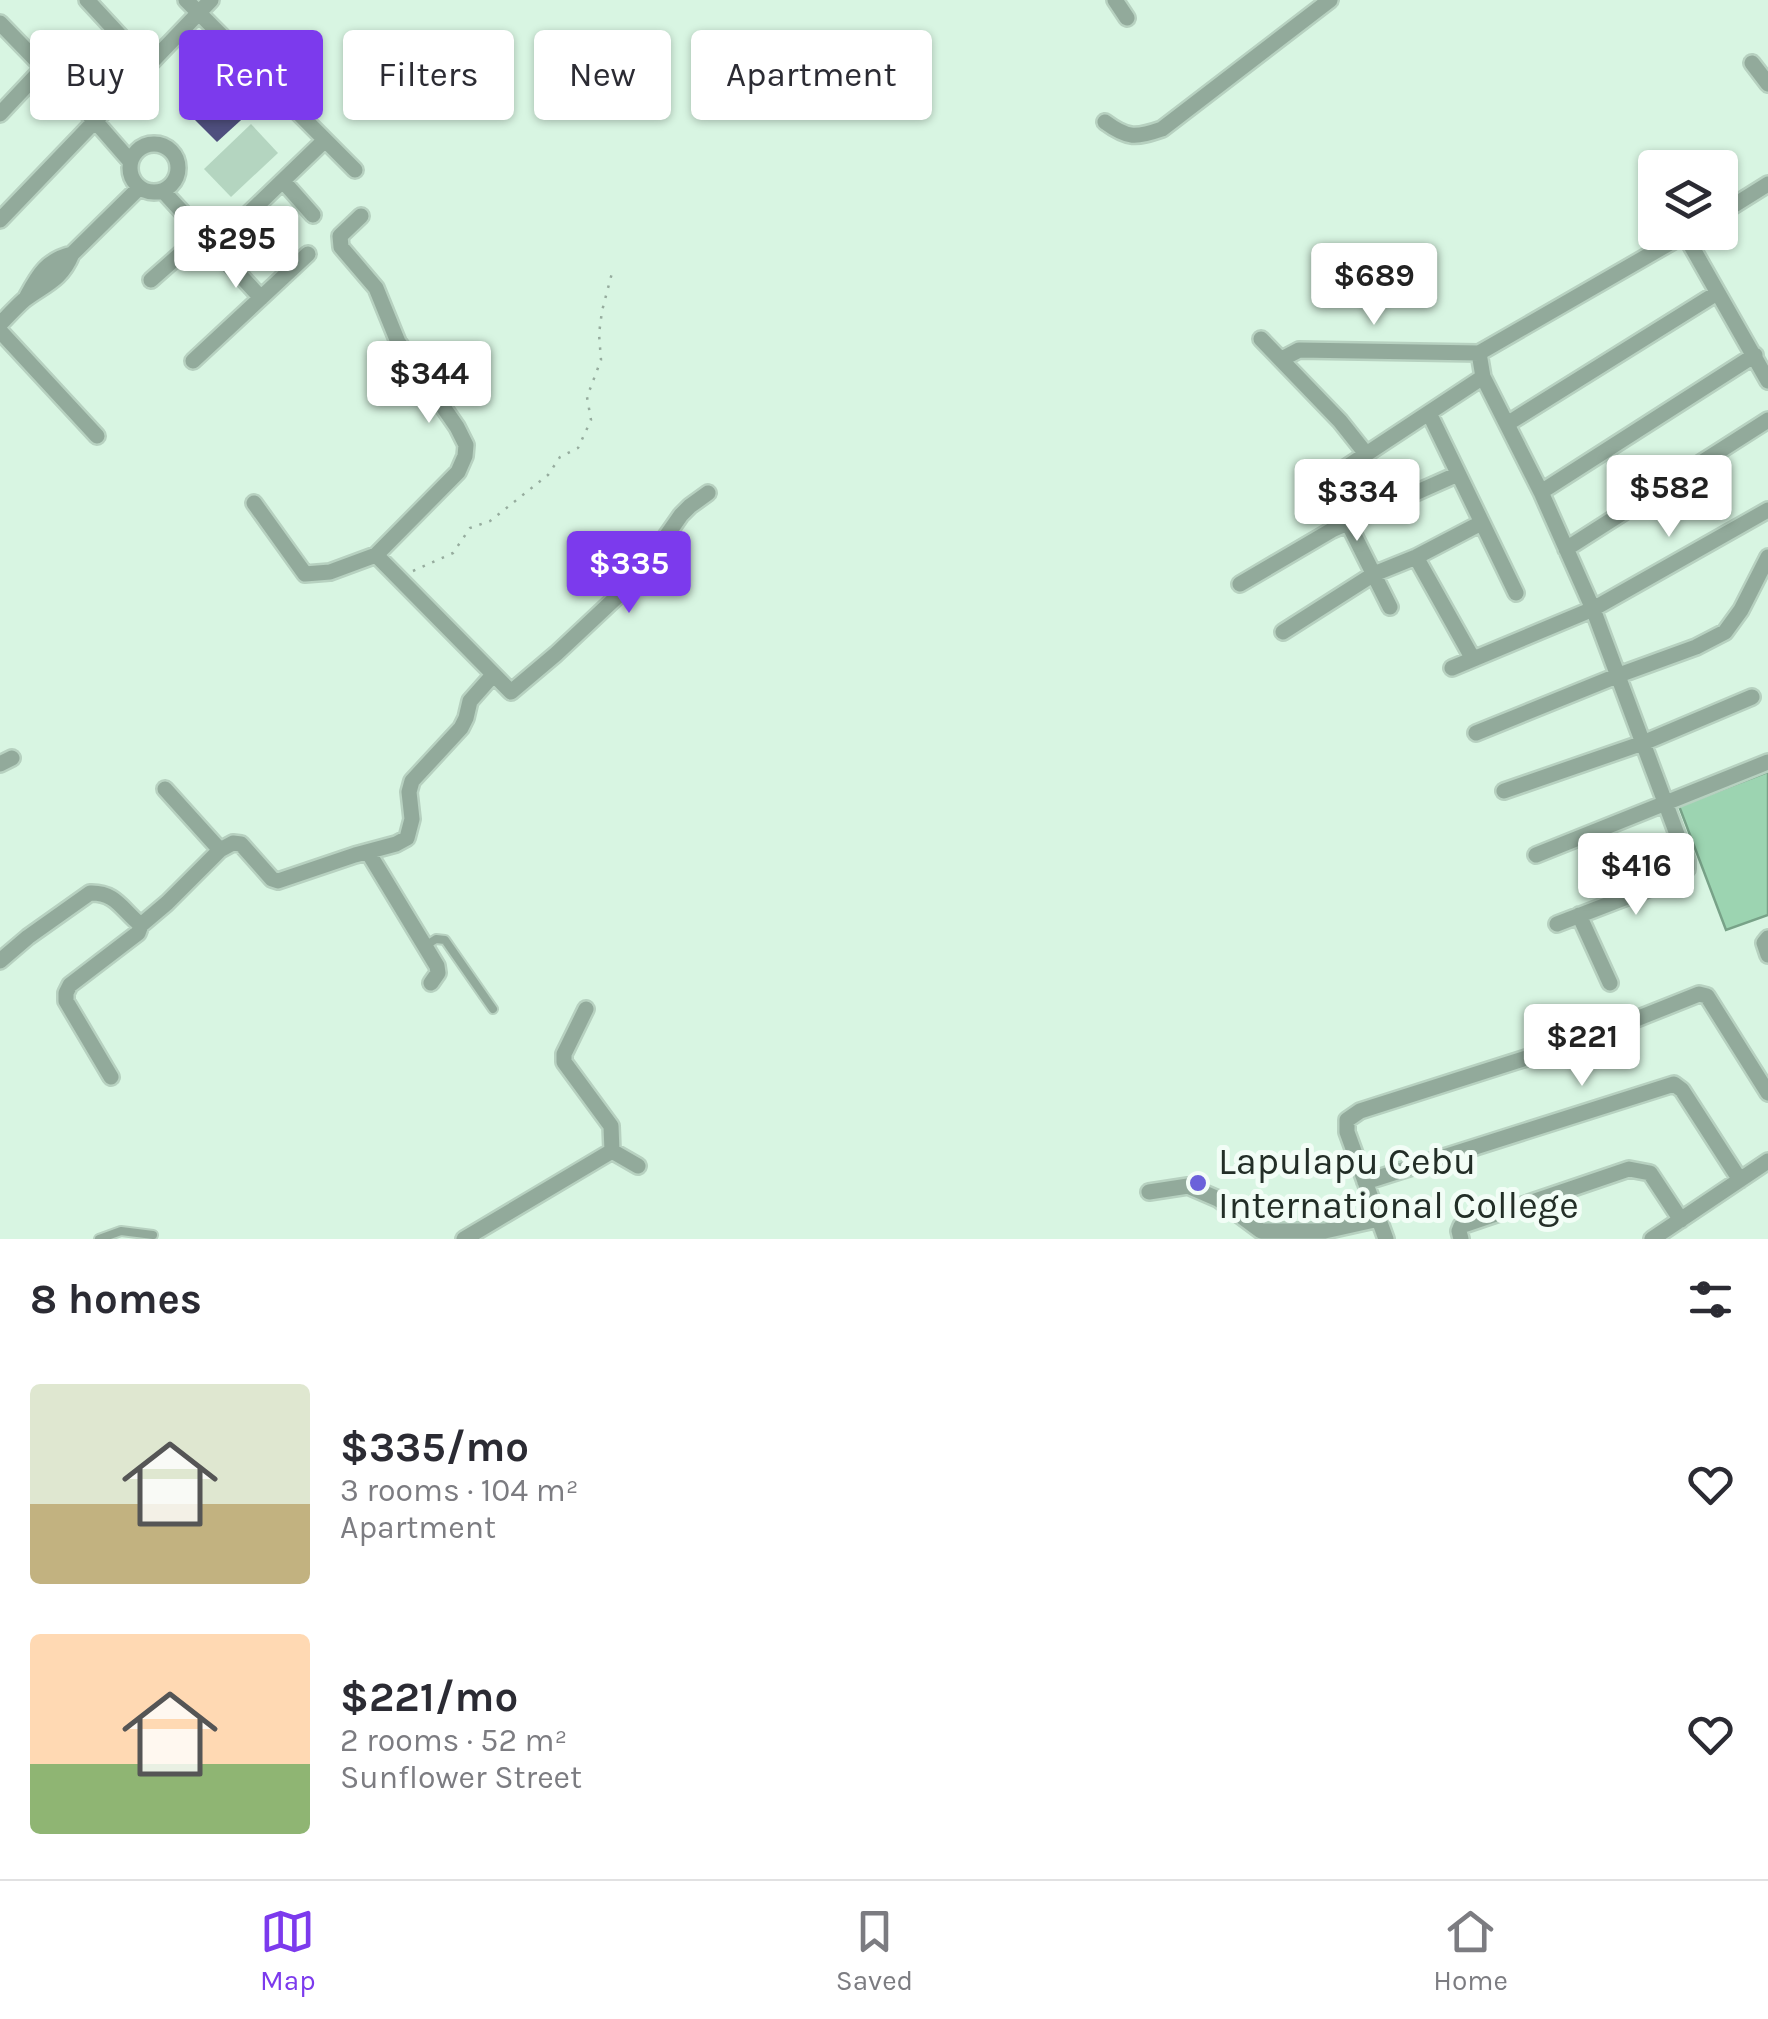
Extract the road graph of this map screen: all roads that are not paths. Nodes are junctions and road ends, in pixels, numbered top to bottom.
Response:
1 (87, 0) edge
2 (186, 0) edge
3 (211, 0) edge
4 (1115, 0) edge
5 (1330, 0) edge
6 (198, 14) junction
7 (1127, 18) dead end
8 (0, 23) edge
9 (115, 30) edge
10 (30, 54) edge
11 (159, 55) edge
12 (1752, 64) dead end
13 (30, 83) edge
14 (1768, 84) edge
15 (0, 114) edge
16 (96, 122) joint
17 (1105, 122) dead end
18 (325, 140) junction
19 (130, 161) junction
20 (354, 170) dead end
21 (283, 181) junction
22 (1768, 184) edge
23 (140, 188) junction
24 (163, 191) junction
25 (1738, 203) edge
26 (313, 216) dead end
27 (362, 216) dead end
28 (0, 220) edge
29 (208, 240) junction
30 (1659, 250) edge
31 (1695, 250) edge
32 (308, 254) dead end
33 (151, 280) dead end
34 (1717, 293) junction
35 (261, 298) junction
36 (0, 328) edge
37 (1261, 339) dead end
38 (1479, 353) junction
39 (1755, 354) junction
40 (1282, 359) junction
41 (193, 360) dead end
42 (1483, 377) junction
43 (1768, 380) edge
44 (1429, 413) junction
45 (1768, 420) edge
46 (1507, 424) junction
47 (97, 436) dead end
48 (1367, 455) junction
49 (1458, 474) junction
50 (1541, 492) junction
51 (708, 493) dead end
52 (254, 503) dead end
53 (1768, 510) edge
54 (1347, 523) junction
55 (1481, 523) junction
56 (1566, 549) junction
57 (376, 554) junction
58 (1416, 557) junction
59 (1768, 557) edge
60 (1374, 574) junction
61 (1240, 584) dead end
62 (1516, 593) dead end
63 (1390, 607) dead end
64 (1593, 609) junction
65 (1283, 632) dead end
66 (1473, 659) junction
67 (1452, 668) dead end
68 (493, 675) junction
69 (1619, 675) junction
70 (1752, 697) dead end
71 (1476, 733) dead end
72 (1644, 743) junction
73 (1768, 762) edge
74 (164, 788) dead end
75 (1504, 792) dead end
76 (1666, 804) junction
77 (220, 850) junction
78 (368, 852) junction
79 (1536, 855) dead end
80 (1579, 916) junction
81 (141, 924) junction
82 (1557, 924) dead end
83 (1768, 938) edge
84 (425, 946) junction
85 (1768, 955) edge
86 (0, 961) edge
87 (432, 983) dead end
88 (1610, 983) dead end
89 (493, 1009) dead end
90 (586, 1009) dead end
91 (111, 1077) dead end
92 (1768, 1094) edge
93 (612, 1151) junction
94 (1768, 1161) edge
95 (638, 1166) dead end
96 (1740, 1180) junction
97 (1366, 1182) junction
98 (1149, 1192) dead end
99 (1379, 1219) junction
100 (1680, 1220) junction
101 (482, 1234) edge
102 (152, 1235) dead end
103 (99, 1239) edge
104 (464, 1239) edge
105 (1386, 1239) edge
106 (1461, 1239) edge
107 (1652, 1239) edge

1 - 9 street
2 - 6 street
3 - 6 street
4 - 7 street
5 - 17 street
6 - 11 street
6 - 18 street
8 - 10 street
12 - 14 street
13 - 15 street
16 - 19 street
16 - 28 street
18 - 20 street
18 - 21 street
19 - 23 street
19 - 24 street
21 - 26 street
21 - 29 street
22 - 25 street
23 - 24 street
23 - 36 street
24 - 29 street
27 - 57 street
29 - 33 street
29 - 35 street
30 - 38 street
31 - 34 street
32 - 35 street
34 - 39 street
34 - 46 street
35 - 41 street
36 - 47 street
37 - 40 street
38 - 40 street
38 - 42 street
39 - 43 street
39 - 50 street
40 - 48 street
42 - 44 street
42 - 46 street
44 - 48 street
44 - 49 street
45 - 56 street
46 - 50 street
48 - 54 street
49 - 54 street
49 - 55 street
50 - 56 street
51 - 68 street
52 - 57 street
53 - 64 street
54 - 60 street
54 - 61 street
55 - 58 street
55 - 62 street
56 - 64 street
57 - 68 street
58 - 60 street
58 - 66 street
59 - 69 street
60 - 63 street
60 - 65 street
64 - 66 street
64 - 69 street
66 - 67 street
68 - 78 street
69 - 71 street
69 - 72 street
70 - 72 street
72 - 75 street
72 - 76 street
73 - 76 street
74 - 77 street
76 - 79 street
76 - 80 street
77 - 78 street
77 - 81 street
78 - 84 street
80 - 82 street
80 - 88 street
81 - 86 street
81 - 91 street
83 - 85 street
84 - 87 street
84 - 89 lane
90 - 93 street
92 - 97 street
93 - 95 street
93 - 101 street
94 - 96 street
96 - 97 street
96 - 100 street
97 - 99 street
98 - 99 street
99 - 105 street
100 - 106 street
100 - 107 street
101 - 104 street
102 - 103 lane

